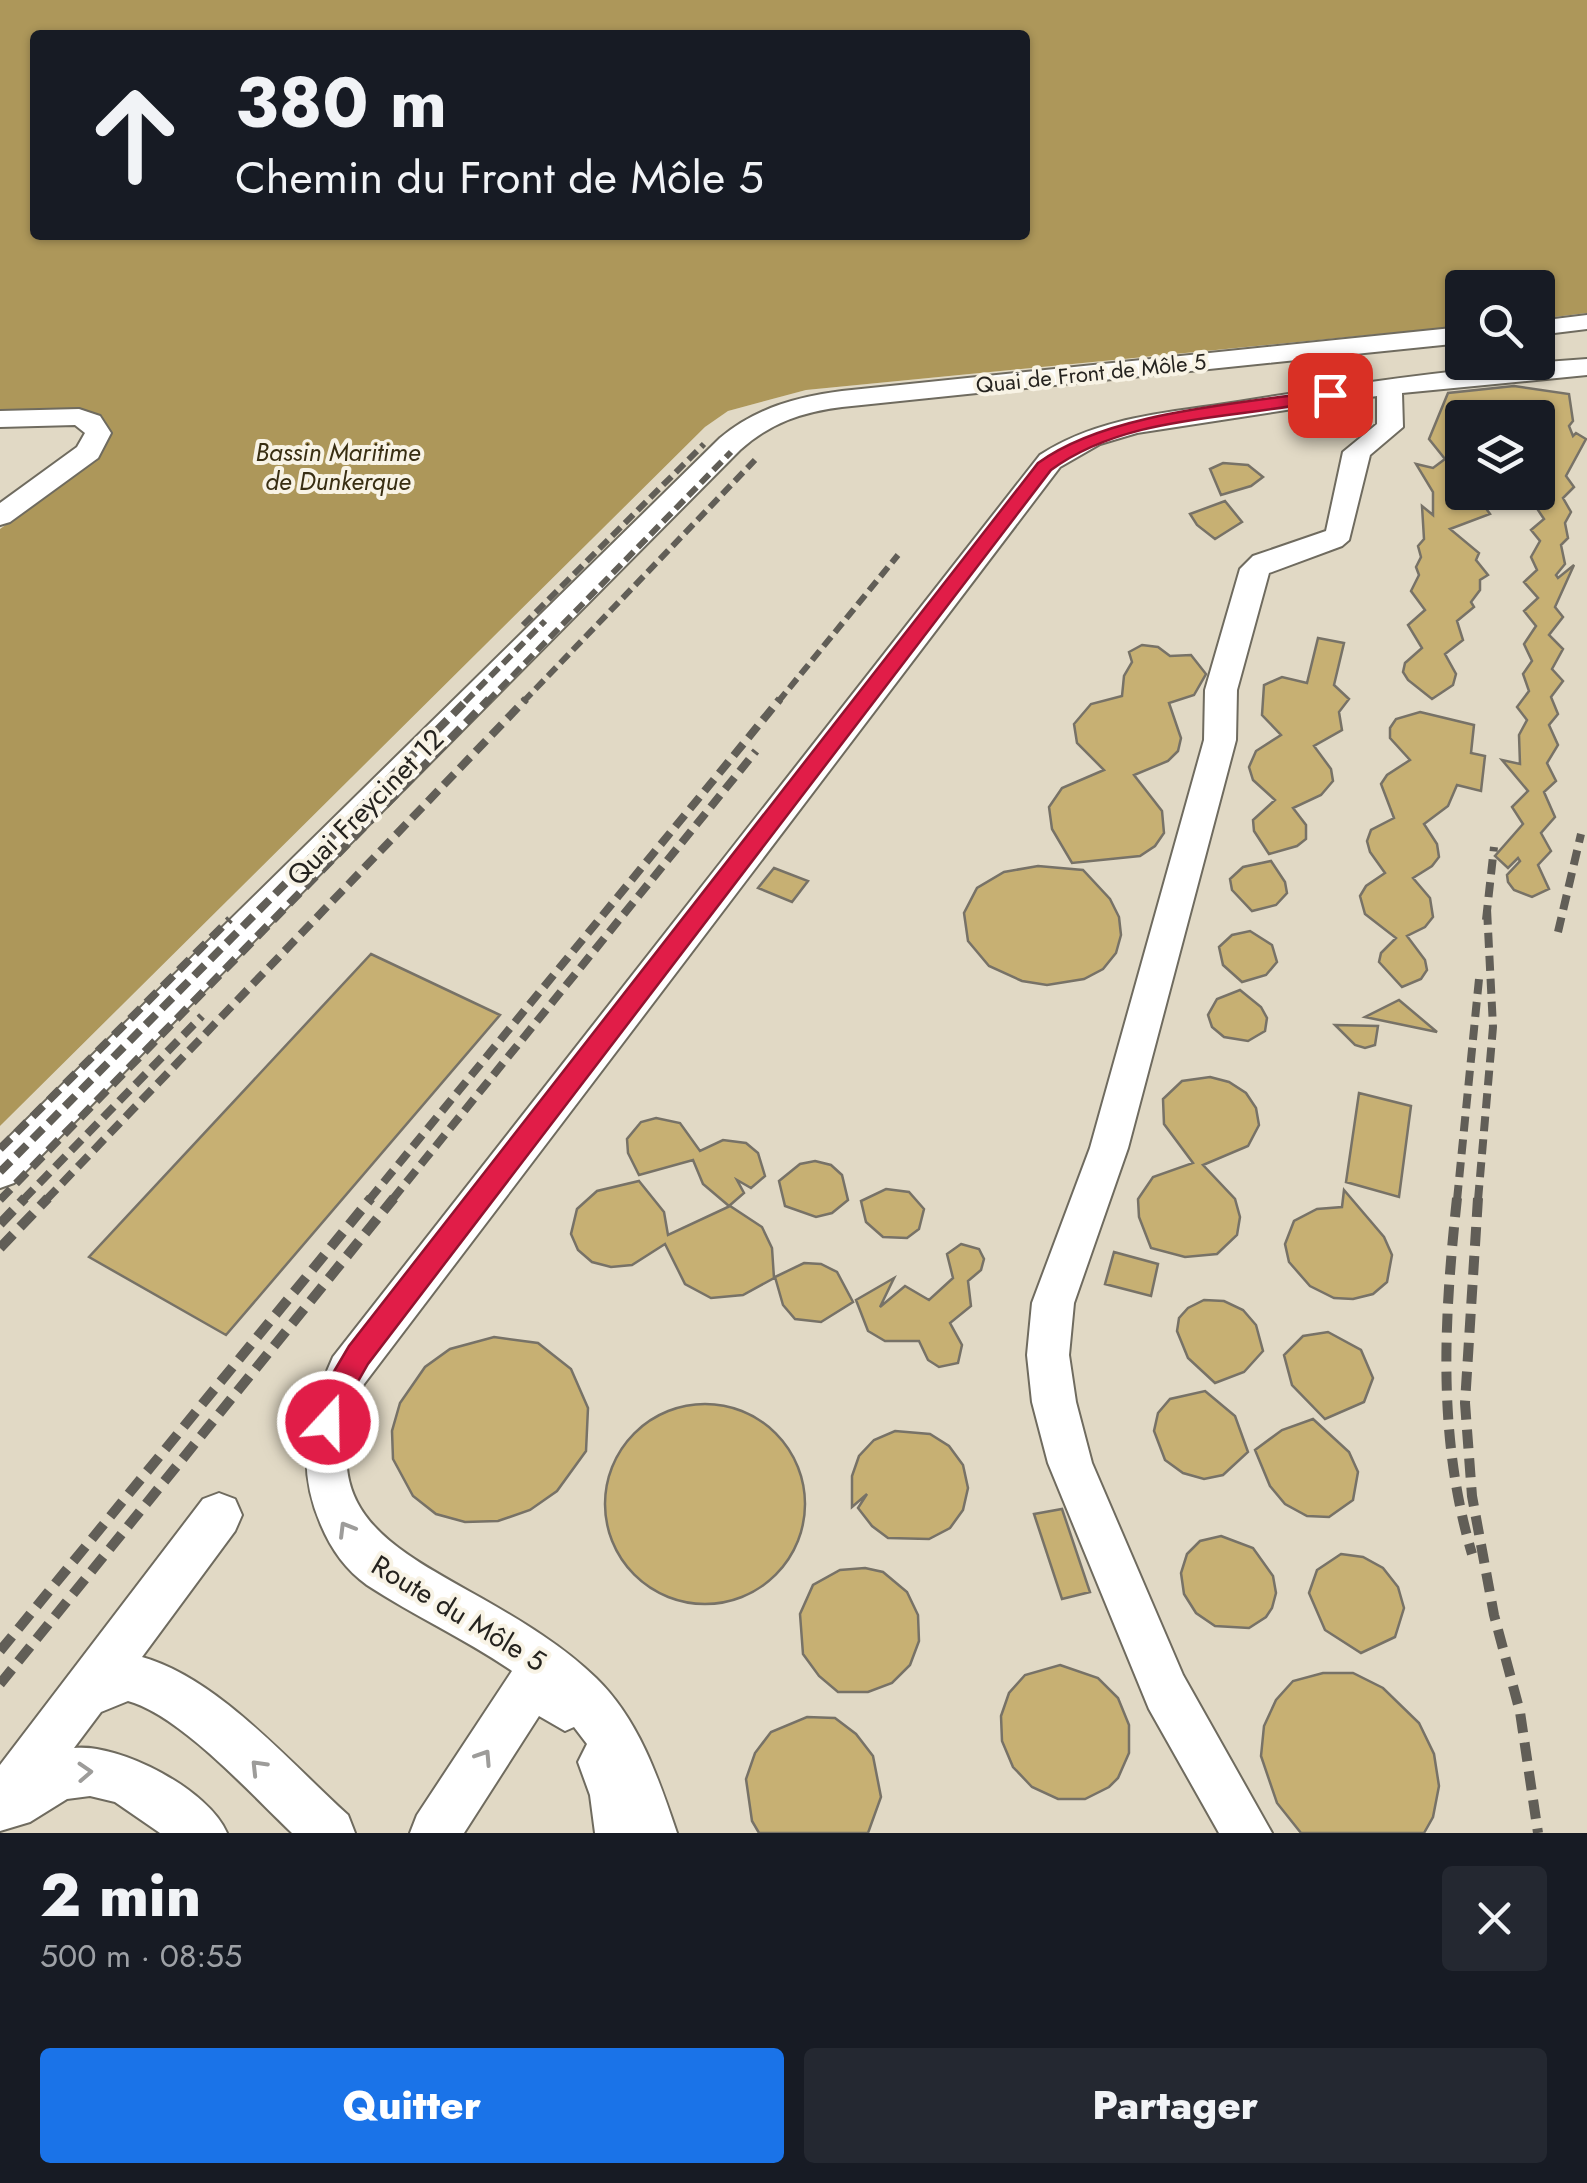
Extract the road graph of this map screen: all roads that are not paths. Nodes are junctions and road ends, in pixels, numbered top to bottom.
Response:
1 (1587, 322) edge
2 (1555, 326) edge
3 (1445, 337) edge
4 (1587, 367) edge
5 (1388, 388) junction
6 (0, 419) edge
7 (730, 444) joint
8 (0, 516) edge
9 (0, 1171) edge
10 (219, 1515) dead end
11 (84, 1695) junction
12 (0, 1806) edge
13 (0, 1814) edge
14 (202, 1833) edge
15 (330, 1833) edge
16 (435, 1833) edge
17 (620, 1833) edge
18 (652, 1833) edge
19 (1247, 1833) edge

1 - 2 street
3 - 7 street, Quai de Front de Môle 5
4 - 5 street, Route du Môle 5
18 -> 5 street, Route du Môle 5
5 - 19 street
6 - 8 street
7 - 9 street, Quai Freycinet 12
10 - 11 street
11 - 12 street
15 -> 11 street
13 -> 14 street
16 -> 17 street, Route du Môle 5

